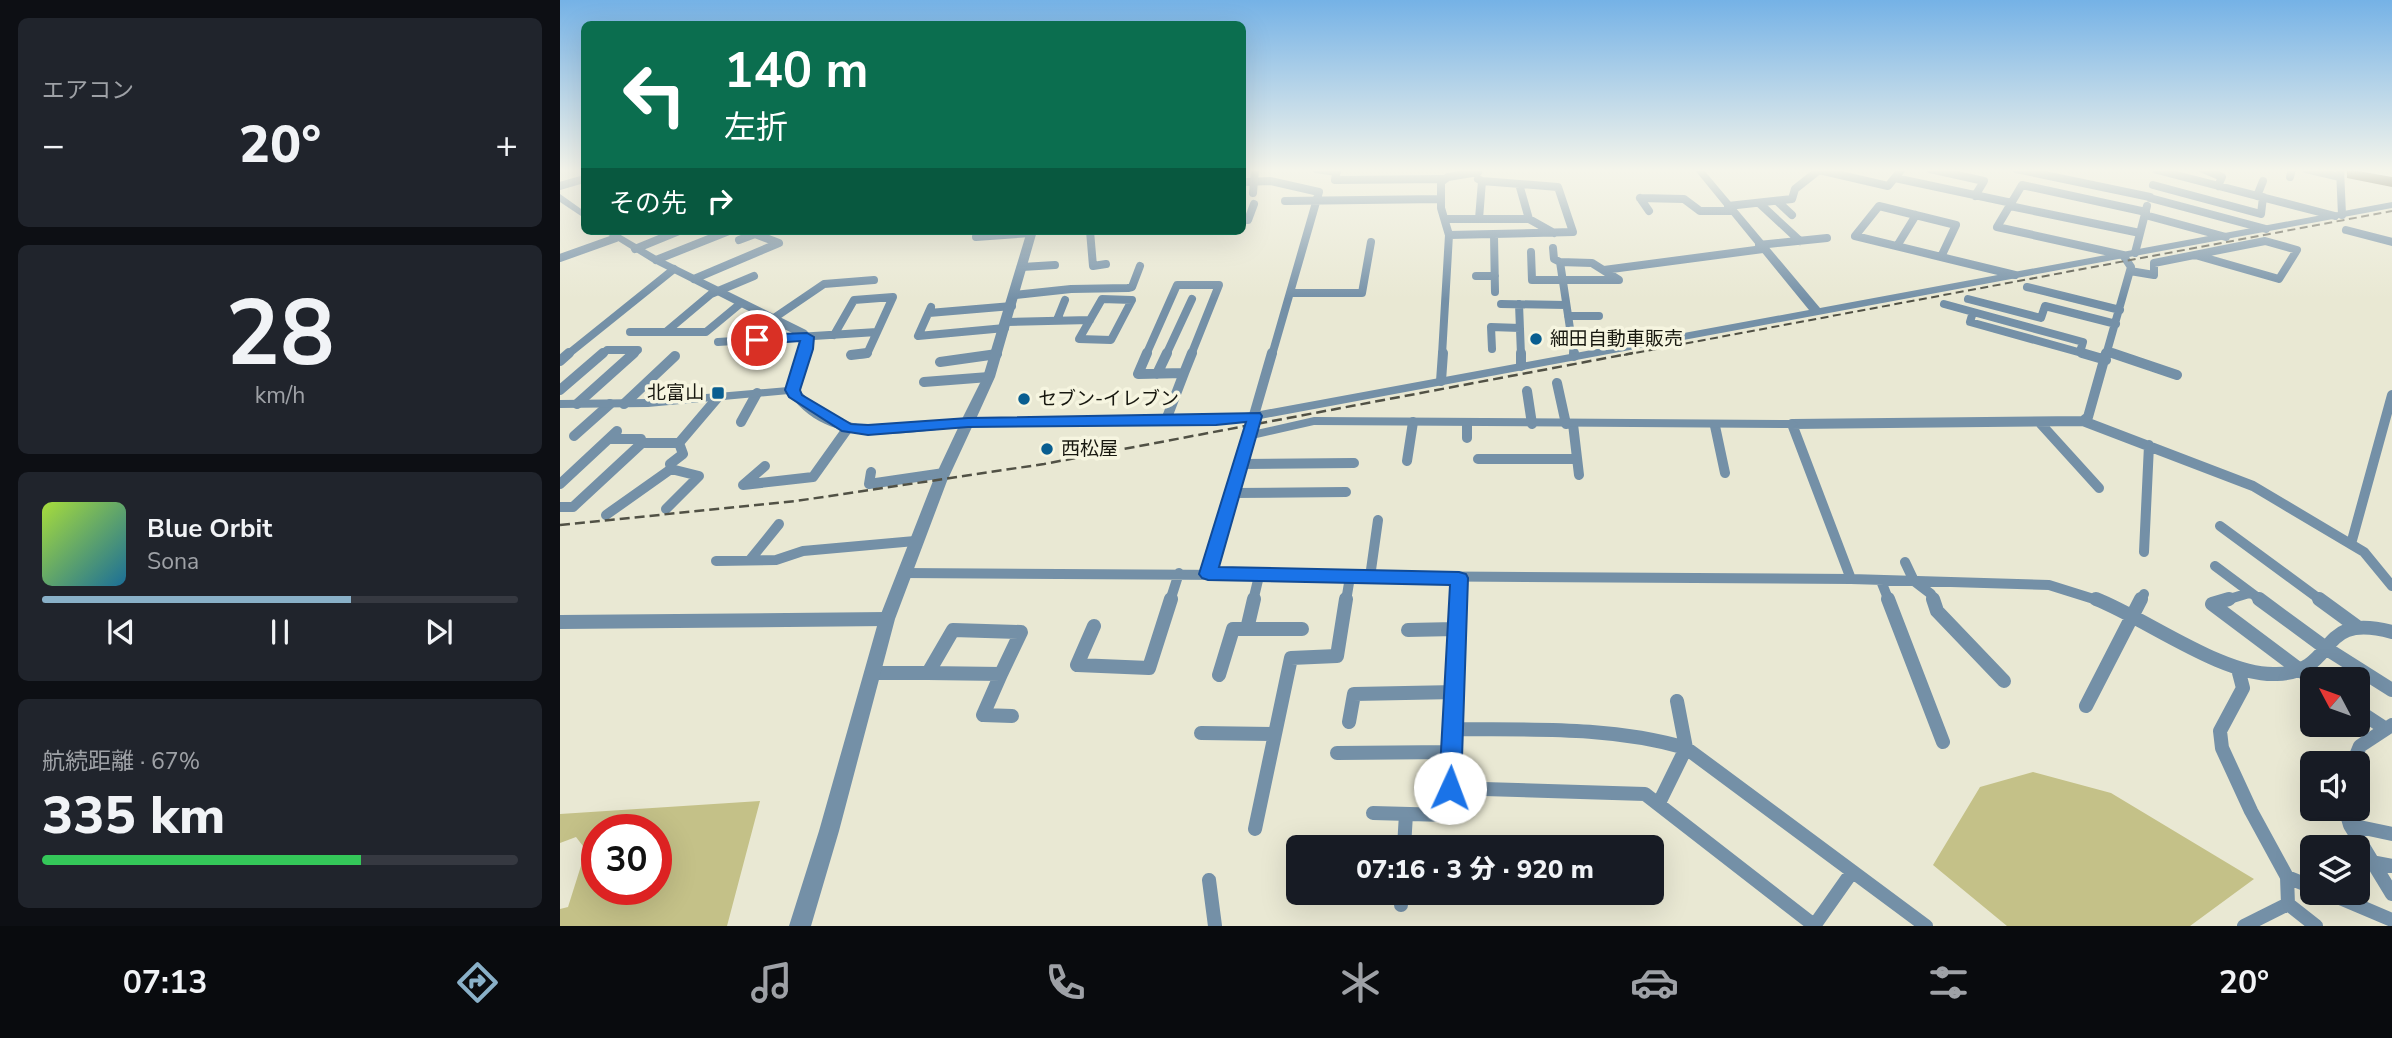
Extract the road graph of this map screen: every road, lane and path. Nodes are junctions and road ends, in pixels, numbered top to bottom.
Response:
1 (1314, 212) edge
2 (1444, 212) edge
3 (1479, 212) edge
4 (1527, 212) edge
5 (1566, 212) edge
6 (1733, 212) edge
7 (1769, 212) edge
8 (1789, 212) edge
9 (1874, 212) edge
10 (1905, 212) edge
11 (2006, 212) edge
12 (2040, 212) edge
13 (2088, 212) edge
14 (2143, 212) edge
15 (2205, 212) edge
16 (2327, 212) edge
17 (2354, 212) edge
18 (2043, 213) joint
19 (2146, 213) junction
20 (1792, 215) dead end
21 (1916, 215) junction
22 (2339, 215) junction
23 (1446, 219) junction
24 (1479, 219) junction
25 (1529, 219) junction
26 (2076, 220) junction
27 (2085, 221) junction
28 (2266, 229) junction
29 (2346, 230) dead end
30 (2140, 233) junction
31 (1555, 234) junction
32 (605, 235) edge
33 (612, 235) edge
34 (669, 235) edge
35 (719, 235) edge
36 (752, 235) edge
37 (758, 235) edge
38 (998, 235) edge
39 (1030, 235) edge
40 (1090, 235) edge
41 (1448, 235) junction
42 (1494, 235) junction
43 (976, 237) dead end
44 (2226, 237) junction
45 (1827, 238) dead end
46 (739, 240) dead end
47 (1800, 241) junction
48 (1371, 242) dead end
49 (2392, 242) edge
50 (2070, 243) junction
51 (1897, 246) junction
52 (1761, 247) junction
53 (1553, 248) dead end
54 (635, 249) junction
55 (1531, 252) dead end
56 (2129, 254) junction
57 (2195, 255) junction
58 (1941, 257) junction
59 (560, 258) edge
60 (656, 260) junction
61 (1560, 262) junction
62 (1105, 264) dead end
63 (1055, 265) dead end
64 (1140, 266) dead end
65 (1022, 267) junction
66 (674, 269) junction
67 (1604, 270) junction
68 (2130, 271) junction
69 (1495, 275) junction
70 (2015, 275) junction
71 (754, 276) dead end
72 (1476, 276) dead end
73 (694, 279) junction
74 (874, 280) dead end
75 (1562, 280) junction
76 (2027, 287) dead end
77 (717, 291) junction
78 (1495, 292) dead end
79 (1291, 293) junction
80 (1192, 299) dead end
81 (1968, 299) dead end
82 (1014, 300) junction
83 (1065, 300) dead end
84 (741, 303) junction
85 (1501, 304) dead end
86 (1519, 304) junction
87 (1944, 304) dead end
88 (1566, 305) junction
89 (2120, 310) junction
90 (1816, 312) junction
91 (1568, 316) junction
92 (1600, 316) dead end
93 (774, 318) junction
94 (1057, 320) junction
95 (1090, 320) junction
96 (2116, 324) junction
97 (1006, 325) junction
98 (1520, 328) junction
99 (667, 331) junction
100 (630, 332) dead end
101 (877, 332) junction
102 (834, 335) junction
103 (807, 337) junction
104 (776, 338) junction
105 (718, 342) dead end
106 (1492, 348) dead end
107 (997, 354) junction
108 (852, 355) dead end
109 (675, 356) dead end
110 (763, 356) dead end
111 (1574, 356) junction
112 (2107, 356) junction
113 (560, 361) edge
114 (940, 362) dead end
115 (1521, 366) junction
116 (1185, 373) junction
117 (1157, 374) junction
118 (2177, 375) dead end
119 (989, 377) junction
120 (1441, 381) junction
121 (925, 382) dead end
122 (1557, 383) dead end
123 (560, 390) edge
124 (793, 390) junction
125 (1527, 391) dead end
126 (757, 393) junction
127 (2392, 395) edge
128 (719, 396) junction
129 (560, 404) edge
130 (577, 404) junction
131 (617, 404) junction
132 (1255, 416) junction
133 (1166, 420) junction
134 (2083, 421) junction
135 (741, 422) dead end
136 (1413, 422) junction
137 (968, 423) junction
138 (2040, 423) junction
139 (1532, 424) junction
140 (1569, 424) junction
141 (1792, 424) junction
142 (1716, 426) junction
143 (848, 428) junction
144 (575, 436) dead end
145 (1248, 436) junction
146 (642, 443) junction
147 (680, 443) junction
148 (2148, 445) junction
149 (1478, 459) dead end
150 (1577, 459) junction
151 (1407, 461) dead end
152 (1354, 463) dead end
153 (1240, 464) junction
154 (765, 467) dead end
155 (671, 469) junction
156 (871, 472) dead end
157 (944, 473) junction
158 (1725, 473) dead end
159 (1579, 475) dead end
160 (560, 484) edge
161 (2099, 488) dead end
162 (1346, 492) dead end
163 (1232, 493) junction
164 (560, 507) edge
165 (666, 509) dead end
166 (606, 515) dead end
167 (1378, 520) dead end
168 (779, 524) dead end
169 (2220, 526) dead end
170 (915, 541) junction
171 (2351, 544) junction
172 (2144, 552) dead end
173 (750, 560) junction
174 (716, 561) dead end
175 (1905, 562) dead end
176 (2215, 566) dead end
177 (903, 573) junction
178 (1179, 573) junction
179 (1208, 574) junction
180 (1259, 576) junction
181 (1350, 577) junction
182 (1370, 577) junction
183 (1459, 578) junction
184 (1851, 579) junction
185 (1881, 581) junction
186 (1914, 581) junction
187 (2392, 586) edge
188 (2249, 593) junction
189 (2144, 594) dead end
190 (2131, 615) junction
191 (887, 620) junction
192 (560, 622) edge
193 (1094, 626) dead end
194 (2356, 626) junction
195 (1247, 629) junction
196 (1302, 629) dead end
197 (1455, 629) junction
198 (1408, 630) dead end
199 (2392, 632) edge
200 (2327, 649) junction
201 (2238, 669) junction
202 (2298, 670) junction
203 (872, 673) junction
204 (928, 674) junction
205 (1001, 674) junction
206 (1219, 675) dead end
207 (2004, 681) dead end
208 (2392, 690) edge
209 (1456, 692) junction
210 (1677, 701) dead end
211 (2087, 706) dead end
212 (1012, 716) dead end
213 (2370, 716) edge
214 (1349, 722) dead end
215 (2389, 727) edge
216 (1454, 729) junction
217 (1201, 733) dead end
218 (1275, 734) junction
219 (1943, 742) dead end
220 (1686, 748) junction
221 (2358, 751) edge
222 (1452, 752) junction
223 (1337, 753) dead end
224 (1461, 788) junction
225 (1659, 803) junction
226 (1373, 813) dead end
227 (1406, 814) junction
228 (2349, 821) edge
229 (2350, 825) junction
230 (1255, 829) dead end
231 (2392, 834) edge
232 (1405, 835) edge
233 (2371, 862) junction
234 (2392, 866) edge
235 (1852, 872) junction
236 (2287, 877) junction
237 (1209, 880) dead end
238 (2300, 882) edge
239 (2392, 894) edge
240 (2288, 904) junction
241 (2357, 905) edge
242 (2392, 920) edge
243 (800, 926) edge
244 (1215, 926) edge
245 (1814, 926) edge
246 (1926, 926) edge
247 (2245, 926) edge
248 (2316, 926) edge

1 - 79 street
2 - 23 street
3 - 24 street
4 - 25 street
5 - 31 street
6 - 52 street
7 - 47 street
8 - 20 street
9 - 51 street
10 - 21 street
11 - 50 street
12 - 18 street
13 - 27 street
14 - 19 street
15 - 28 street
16 - 22 street
17 - 22 street
18 - 26 street
19 - 30 street
19 - 44 street
21 - 51 street
21 - 58 street
22 - 28 street
23 - 24 street
23 - 41 street
24 - 25 street
25 - 31 street
26 - 27 street
26 - 50 street
27 - 30 street
28 - 44 street
29 - 49 street
30 - 56 street
31 - 42 street
32 - 59 street
33 - 54 street
34 - 54 street
35 - 60 street
36 - 46 street
37 - 73 street
38 - 43 street
39 - 65 street
40 - 62 street
41 - 42 street
41 - 120 street
42 - 69 street
44 - 56 street
45 - 47 street
47 - 52 street
48 - 79 street
50 - 56 street
51 - 58 street
52 - 67 street
52 - 90 street
53 - 61 street
54 - 60 street
55 - 75 street
56 - 68 street
56 - 70 street
57 - 57 street
57 - 68 street
58 - 70 street
60 - 66 street
61 - 67 street
61 - 75 street
63 - 65 street
64 - 82 street
65 - 82 street
66 - 73 street
66 - 113 street
67 - 75 street
68 - 89 street
69 - 72 street
69 - 78 street
70 - 90 street
71 - 77 street
73 - 77 street
74 - 93 street
75 - 88 street
76 - 89 street
77 - 84 street
77 - 99 street
79 - 132 street
80 - 117 street
81 - 96 street
82 - 97 street
82 - 97 street
83 - 94 street
84 - 93 street
84 - 99 street
85 - 86 street
86 - 88 street
86 - 98 street
87 - 112 street
88 - 91 street
89 - 96 street
90 - 111 street
91 - 92 street
91 - 111 street
93 - 103 street
94 - 95 street
94 - 97 street
95 - 95 street
96 - 112 street
97 - 107 street
98 - 106 street
98 - 115 street
99 - 100 street
101 - 102 street
101 - 102 street
101 - 108 street
102 - 103 street
103 - 104 street
103 - 124 street
104 - 105 street
104 - 110 street
107 - 114 street
107 - 119 street
109 - 131 street
111 - 115 street
112 - 118 street
112 - 134 street
115 - 120 street
116 - 117 street
116 - 117 street
116 - 133 street
119 - 121 street
119 - 137 street
120 - 132 street
122 - 140 street
123 - 130 street
124 - 126 street
124 - 143 street
125 - 139 street
126 - 128 street
126 - 135 street
127 - 171 street
128 - 131 street
128 - 147 street
129 - 130 street
130 - 131 street
131 - 144 street
132 - 133 street
132 - 145 street
133 - 137 street
134 - 138 street
134 - 148 street
136 - 139 street
136 - 145 street
136 - 151 street
137 - 143 street
137 - 157 street
138 - 141 street
138 - 161 street
139 - 140 street
140 - 142 street
140 - 150 street
141 - 142 street
141 - 184 street
142 - 158 street
143 - 154 street
145 - 153 street
146 - 147 street
146 - 160 street
146 - 164 street
147 - 155 street
148 - 171 street
148 - 172 street
149 - 150 street
150 - 159 street
152 - 153 street
153 - 163 street
155 - 165 street
155 - 166 street
156 - 157 street
157 - 170 street
162 - 163 street
163 - 179 street
167 - 182 street
168 - 173 street
169 - 194 street
170 - 173 street
170 - 177 street
171 - 187 street
173 - 174 street
175 - 186 street
176 - 188 street
177 - 178 street
177 - 191 street
178 - 179 street
178 - 193 street
179 - 180 street
180 - 181 street
180 - 195 street
181 - 182 street
181 - 218 street
182 - 183 street
183 - 184 street
183 - 197 street
184 - 185 street
185 - 186 street
185 - 219 street
186 - 190 street
186 - 207 street
188 - 200 street
188 - 202 street
189 - 190 street
190 - 201 street
190 - 211 street
191 - 192 street
191 - 203 street
194 - 199 street
194 - 200 street
195 - 196 street
195 - 206 street
197 - 198 street
197 - 209 street
200 - 202 street
200 - 208 street
201 - 202 street
201 - 236 street
203 - 204 street
203 - 243 street
204 - 205 street
204 - 205 street
205 - 212 street
209 - 214 street
209 - 216 street
210 - 220 street
213 - 215 street
215 - 221 street
216 - 220 street
216 - 222 street
217 - 218 street
218 - 230 street
220 - 225 street
220 - 235 street
222 - 223 street
222 - 224 street
224 - 225 street
224 - 227 street
225 - 245 street
226 - 227 street
227 - 232 street
228 - 229 street
229 - 231 street
229 - 233 street
233 - 234 street
233 - 239 street
235 - 245 street
235 - 246 street
236 - 238 street
236 - 240 street
237 - 244 street
240 - 247 street
240 - 248 street
241 - 242 street

